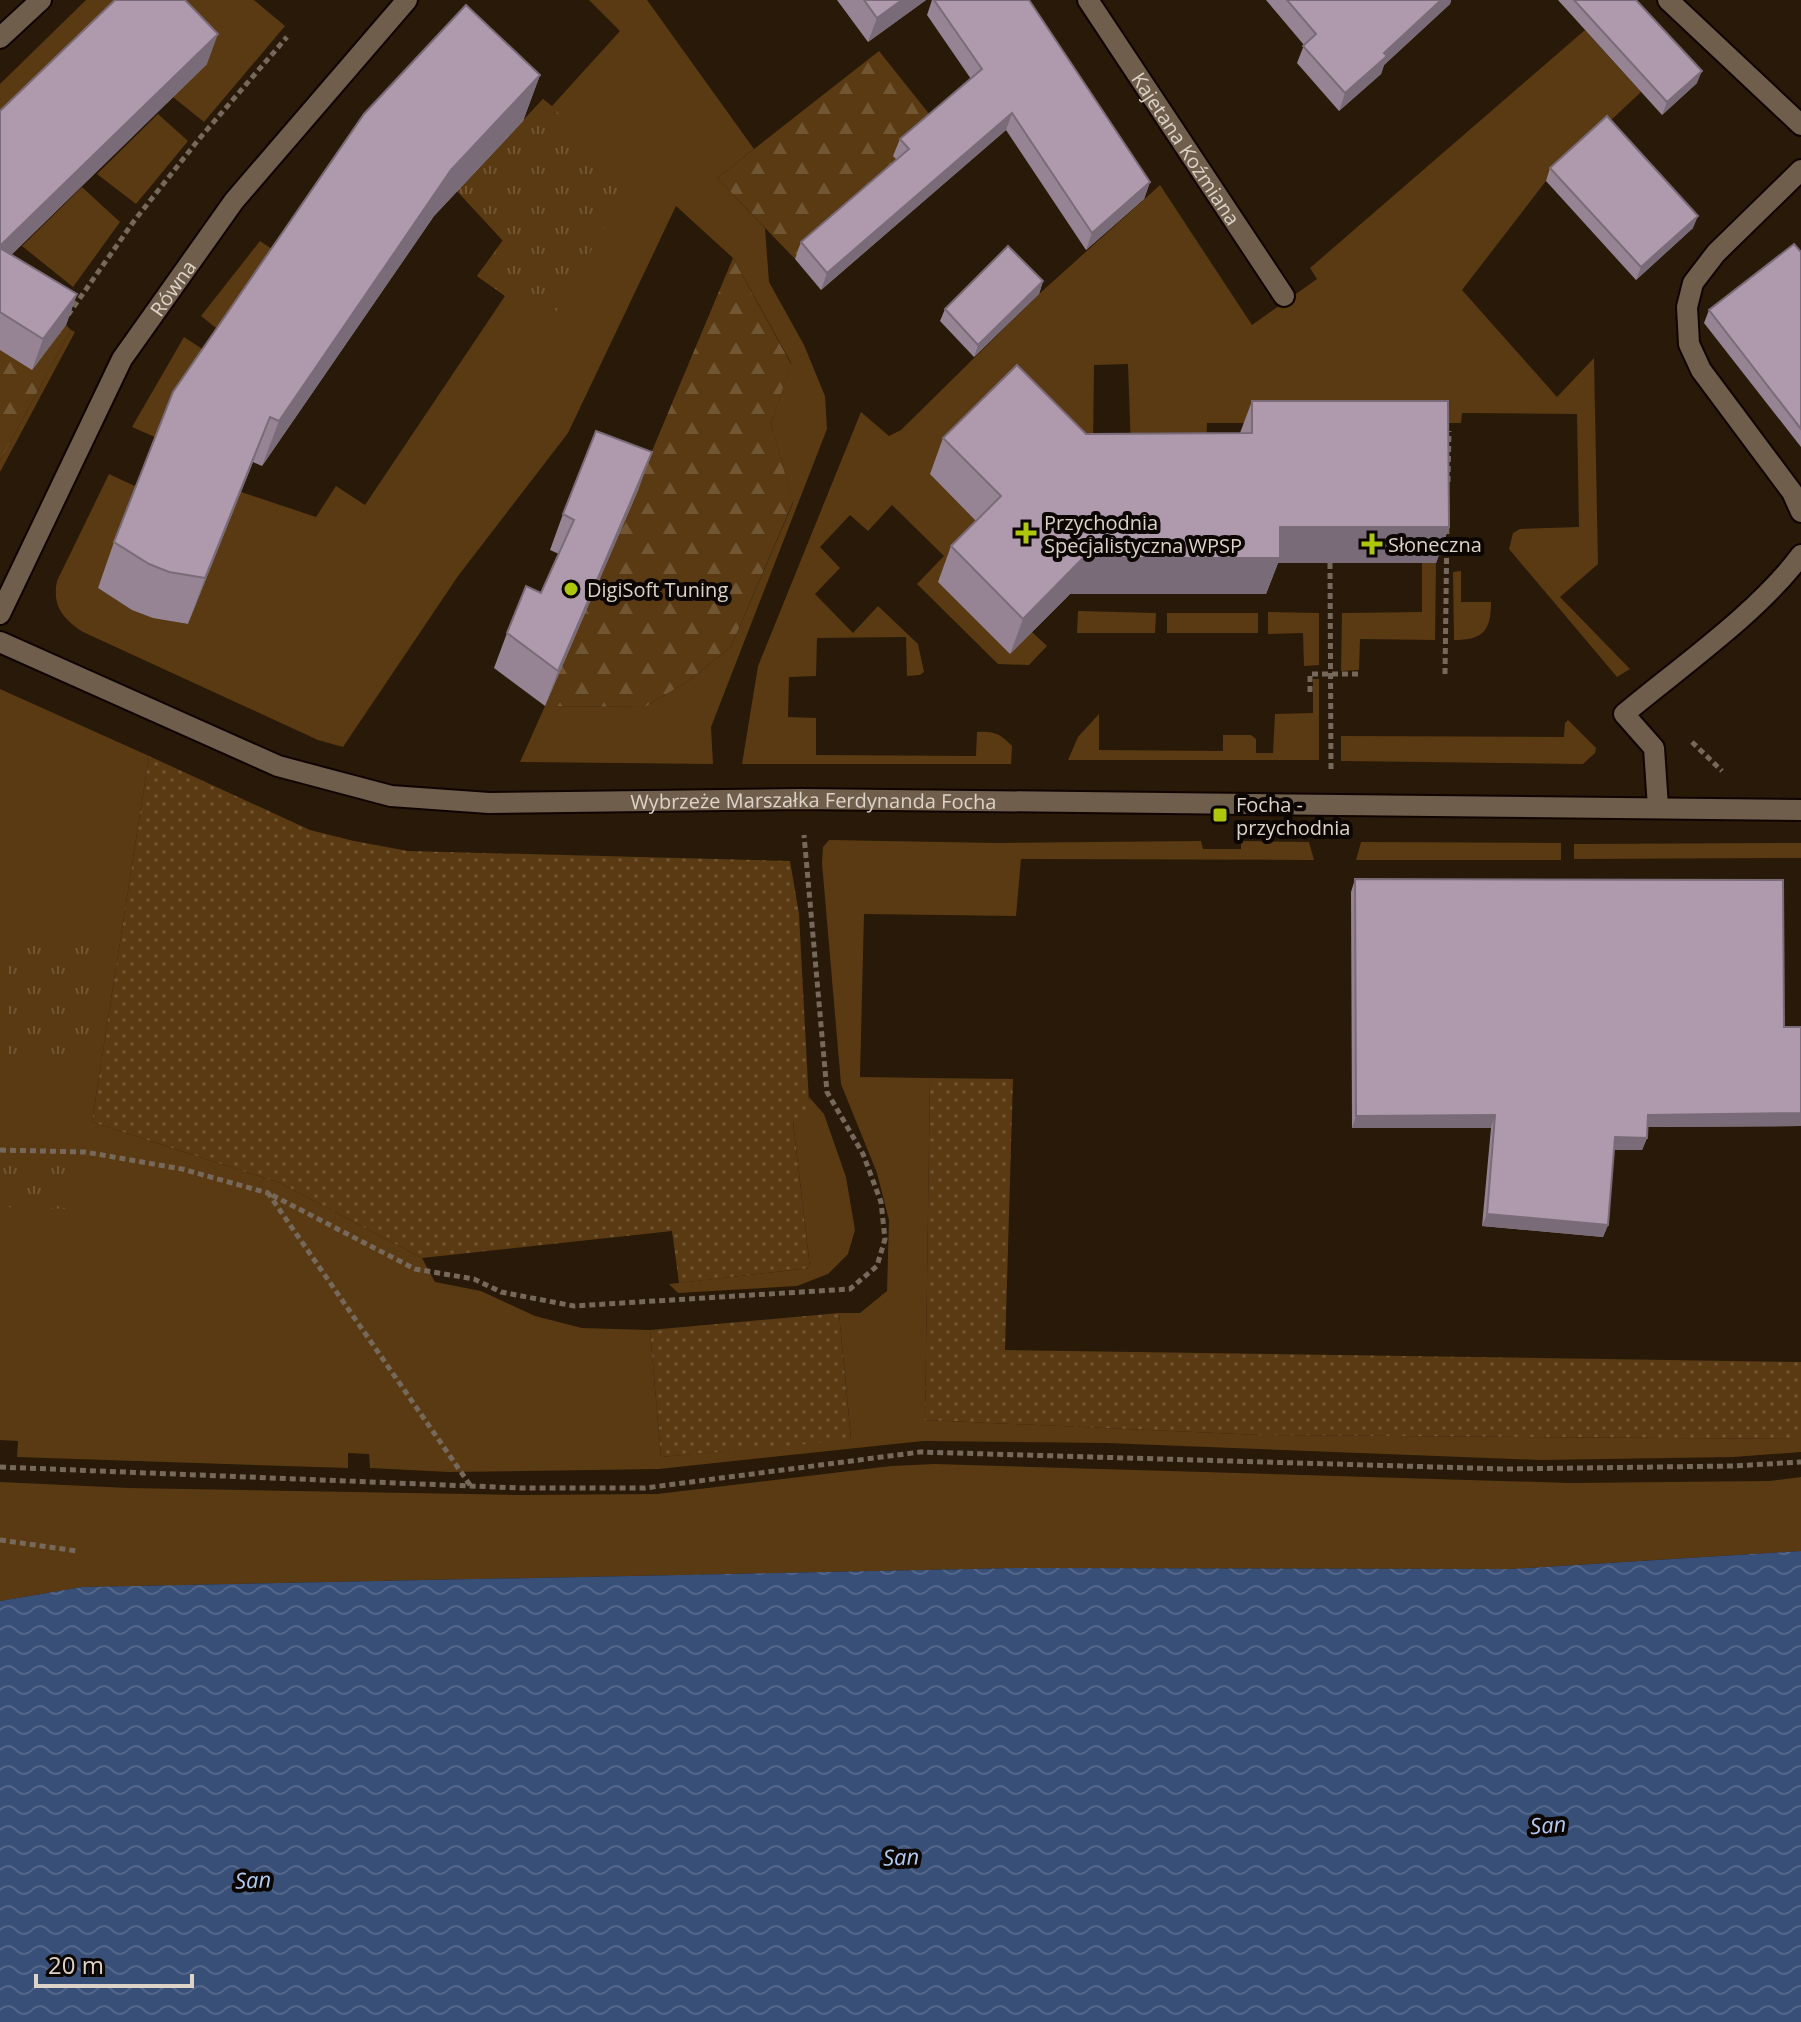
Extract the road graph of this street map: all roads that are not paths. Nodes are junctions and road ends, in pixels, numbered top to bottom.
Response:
1 (41, 0) edge
2 (407, 0) edge
3 (1088, 0) edge
4 (1668, 0) edge
5 (0, 38) edge
6 (1801, 125) edge
7 (1801, 170) edge
8 (1284, 296) dead end
9 (1801, 512) edge
10 (1801, 555) edge
11 (0, 614) edge
12 (0, 642) edge
13 (1658, 807) junction
14 (1801, 810) edge

1 - 5 street
2 - 11 street, Równa
3 - 8 street, Kajetana Koźmiana
4 - 6 street
7 - 9 street
10 - 13 street
12 - 13 street, Wybrzeże Marszałka Ferdynanda Focha
13 - 14 street, Wybrzeże Marszałka Ferdynanda Focha

